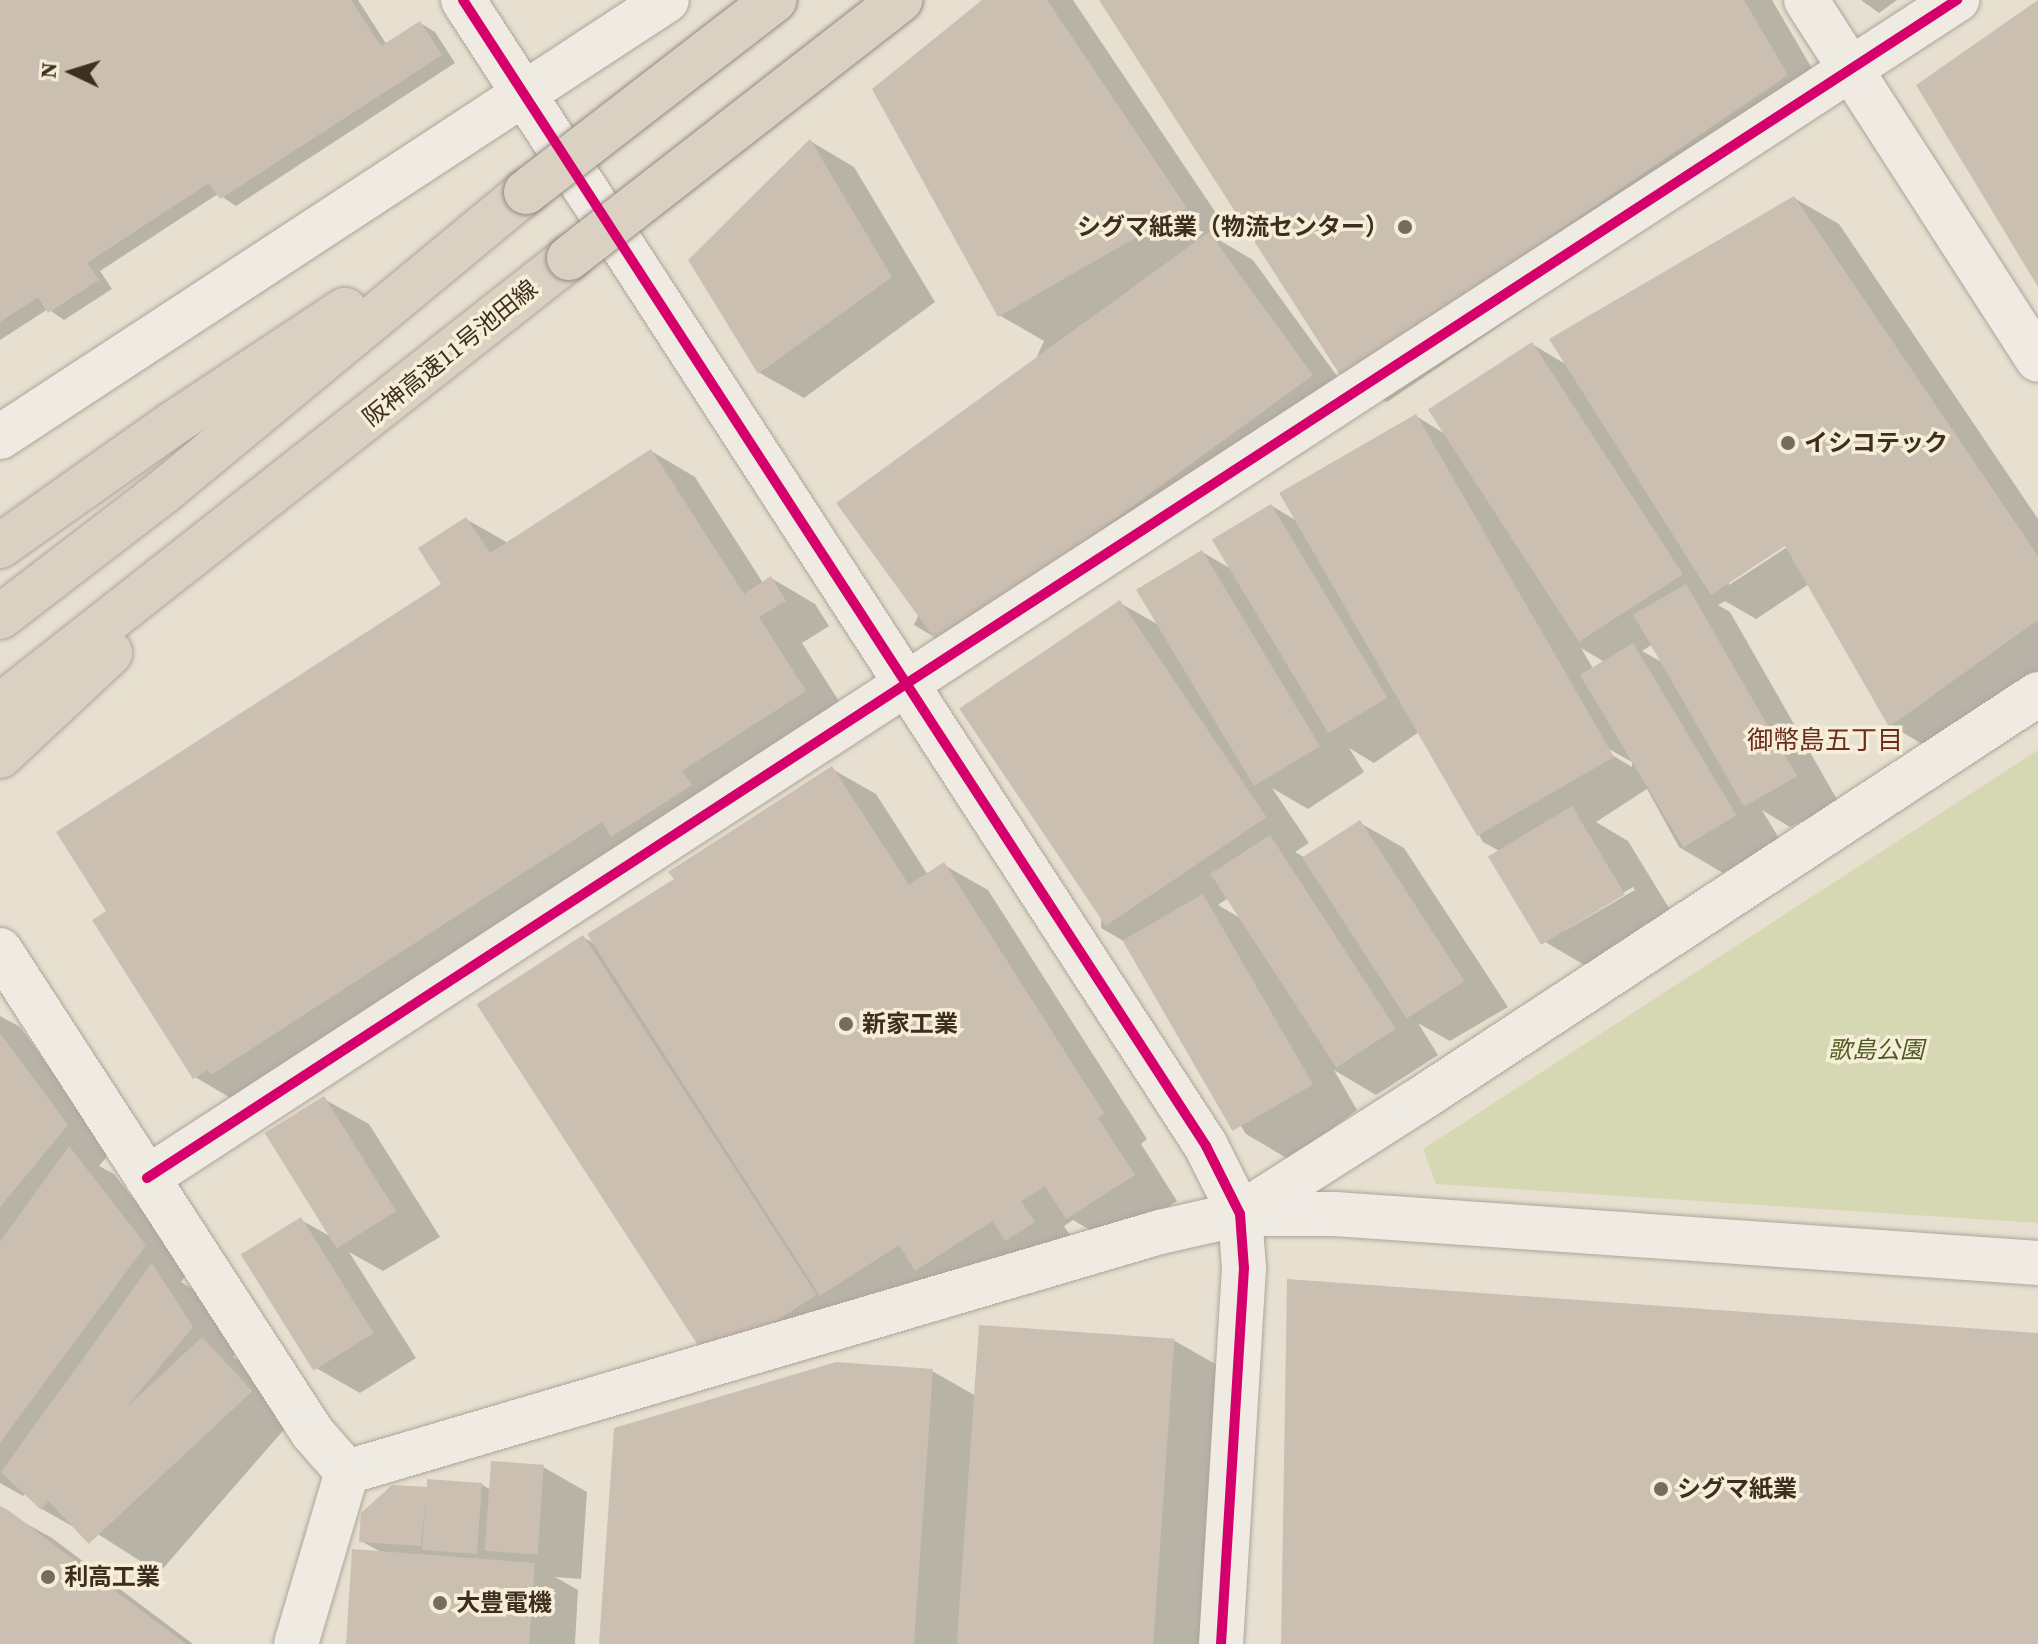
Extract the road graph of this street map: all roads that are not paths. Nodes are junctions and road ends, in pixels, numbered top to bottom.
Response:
1 (463, 0) edge
2 (667, 0) edge
3 (774, 0) edge
4 (900, 0) edge
5 (1806, 0) edge
6 (1957, 0) edge
7 (1850, 70) junction
8 (523, 92) junction
9 (526, 192) junction
10 (2038, 360) edge
11 (0, 437) edge
12 (319, 457) junction
13 (0, 546) edge
14 (0, 617) edge
15 (909, 683) junction
16 (2038, 694) edge
17 (0, 706) edge
18 (0, 756) edge
19 (0, 950) edge
20 (147, 1178) junction
21 (1240, 1214) junction
22 (2038, 1263) edge
23 (347, 1472) junction
24 (296, 1644) edge
25 (1221, 1644) edge

1 - 8 street
2 - 8 street
3 - 9 highway, bridge
4 - 12 highway, 阪神高速11号池田線, bridge
5 - 7 street
6 - 7 street
7 - 10 street
7 - 15 street
8 - 11 street
8 - 15 street
9 - 13 highway
9 - 14 highway
12 - 17 highway, 阪神高速11号池田線
12 - 18 highway
15 - 20 street
15 - 21 street
16 - 21 street
19 - 20 street
20 - 23 street
21 - 22 street
21 - 23 street
21 - 25 street
23 - 24 street

